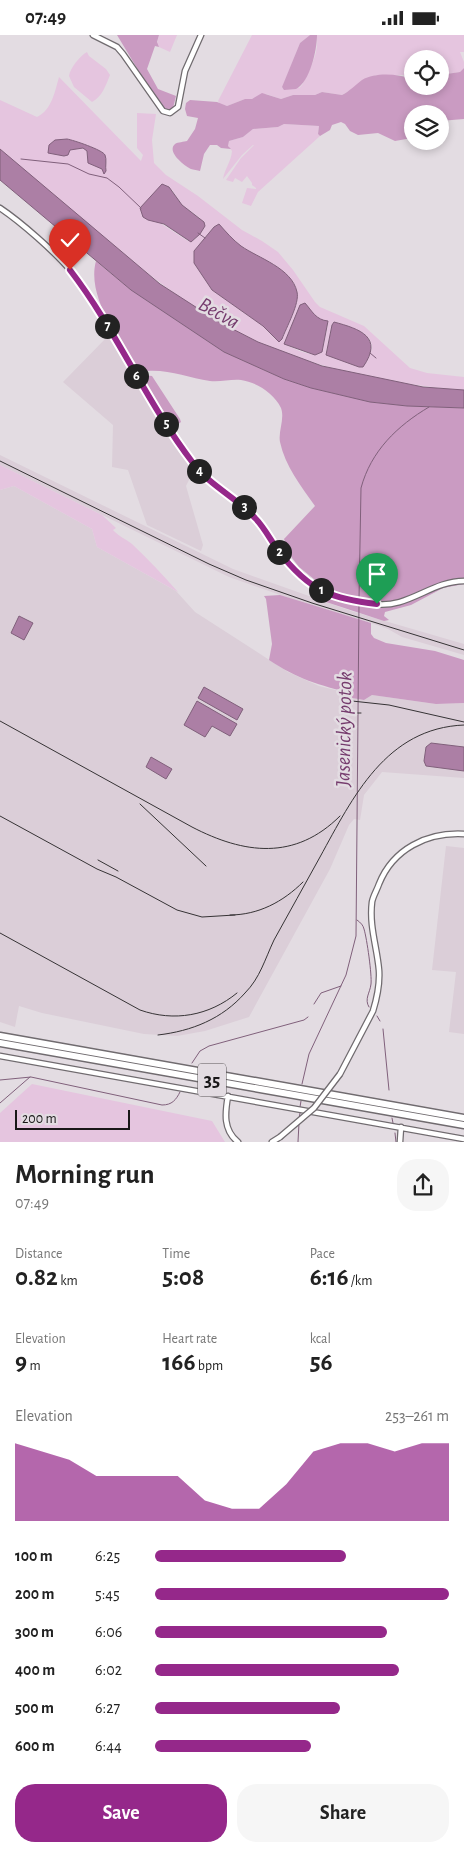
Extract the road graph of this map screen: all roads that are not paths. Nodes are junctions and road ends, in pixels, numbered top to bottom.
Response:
1 (93, 35) edge
2 (201, 35) edge
3 (0, 208) edge
4 (464, 581) edge
5 (464, 834) edge
6 (0, 1036) edge
7 (0, 1043) edge
8 (0, 1056) edge
9 (228, 1096) junction
10 (464, 1118) edge
11 (464, 1125) edge
12 (401, 1127) junction
13 (464, 1139) edge
14 (238, 1142) edge
15 (272, 1142) edge
16 (400, 1142) edge

1 - 2 street
3 - 4 street
5 - 15 street, bridge
6 - 10 highway, 35
7 - 11 highway, 35
8 - 9 street
9 - 12 street
9 - 14 street
12 - 13 street
12 - 16 street

